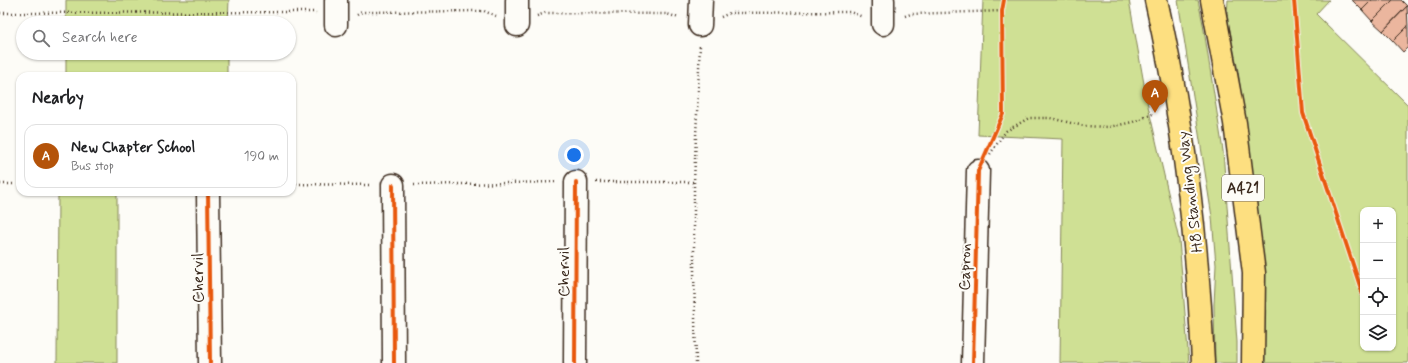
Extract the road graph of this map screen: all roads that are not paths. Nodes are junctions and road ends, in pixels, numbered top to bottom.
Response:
1 (336, 0) edge
2 (517, 0) edge
3 (701, 0) edge
4 (883, 0) edge
5 (1156, 0) edge
6 (1168, 0) edge
7 (1212, 0) edge
8 (883, 24) dead end
9 (336, 25) dead end
10 (517, 25) dead end
11 (700, 25) road end
12 (1163, 33) junction
13 (978, 171) road end
14 (576, 182) road end
15 (393, 186) road end
16 (208, 196) edge
17 (210, 363) edge
18 (394, 363) edge
19 (575, 363) edge
20 (973, 363) edge
21 (1203, 363) edge
22 (1253, 363) edge

1 - 9 street
2 - 10 street
3 - 11 street
4 - 8 street
5 - 12 highway, H8 Standing Way
6 - 12 highway
7 - 22 highway, A421
12 - 21 highway, H8 Standing Way
13 - 20 street, Capron
14 - 19 street, Chervil
15 - 18 street
16 - 17 street, Chervil

